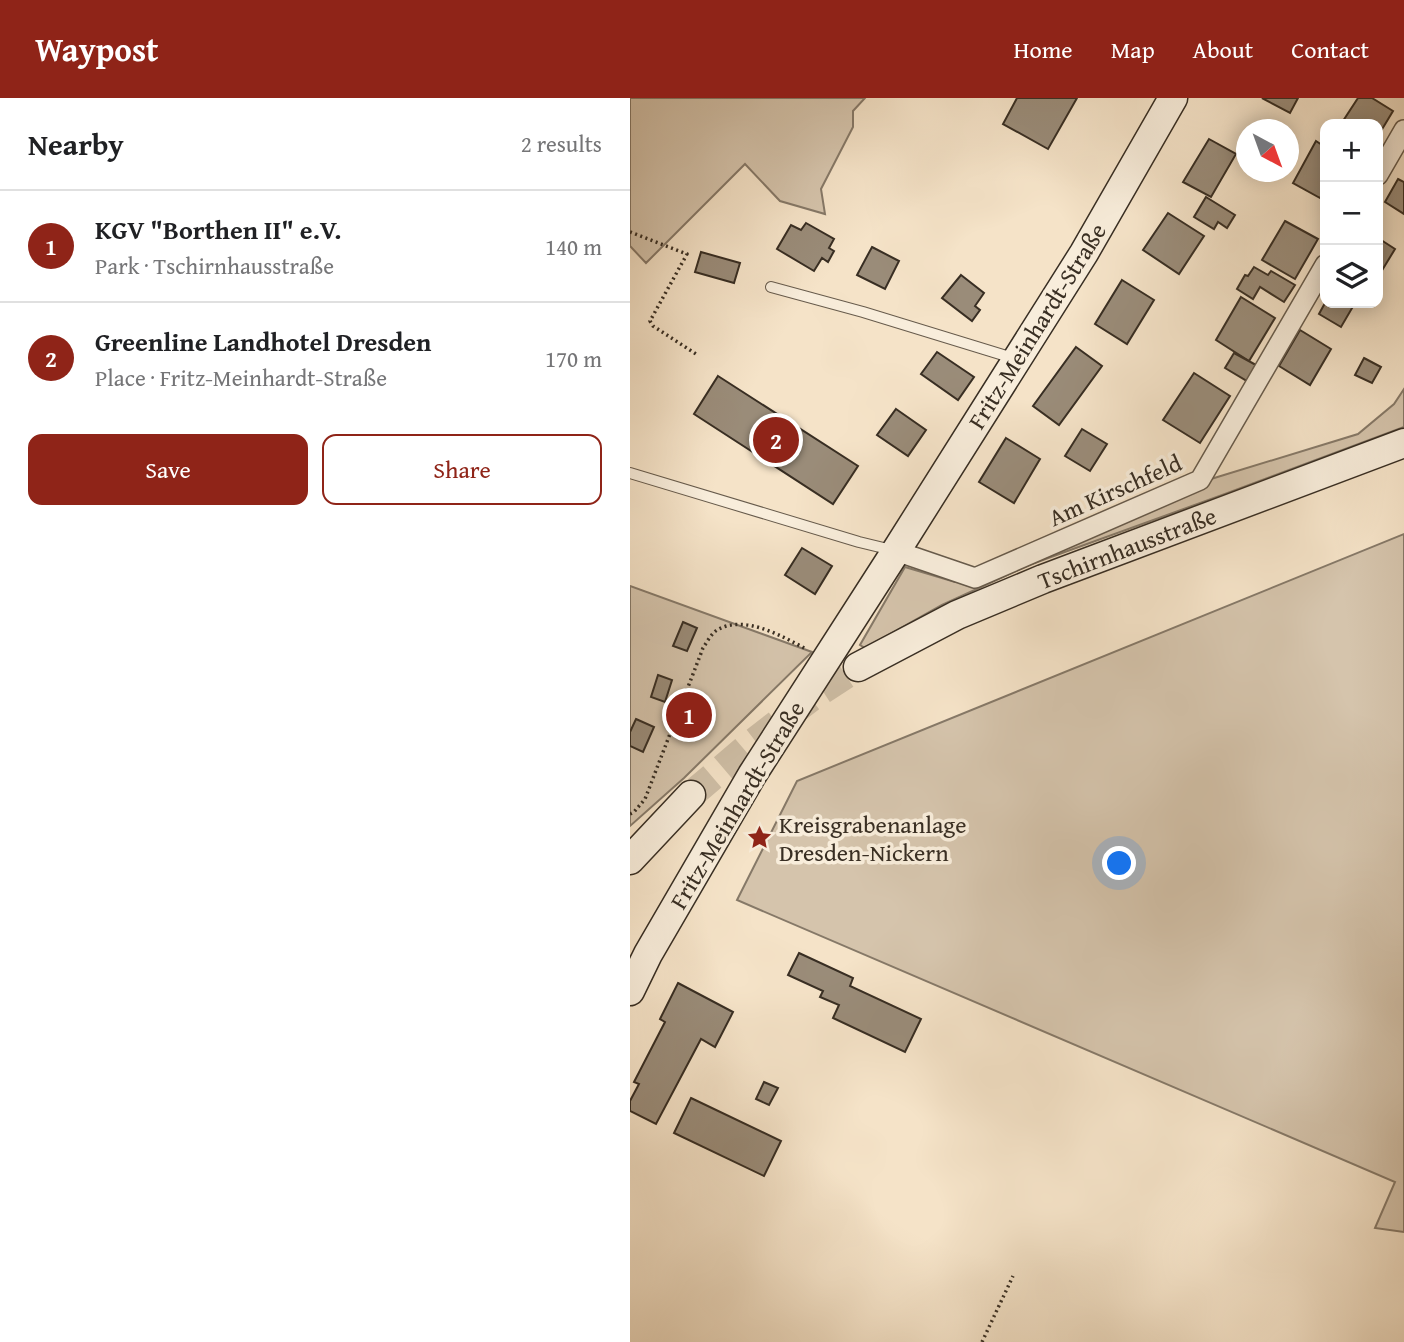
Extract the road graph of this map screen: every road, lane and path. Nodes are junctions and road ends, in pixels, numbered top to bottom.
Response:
1 (1173, 98) edge
2 (1404, 130) edge
3 (1383, 166) edge
4 (630, 232) edge
5 (1320, 274) edge
6 (771, 287) dead end
7 (696, 354) dead end
8 (1017, 359) junction
9 (1404, 443) edge
10 (630, 473) edge
11 (896, 551) junction
12 (826, 660) junction
13 (858, 667) tunnel mouth
14 (691, 795) tunnel mouth
15 (630, 814) edge
16 (630, 860) edge
17 (630, 991) edge
18 (1013, 1276) dead end
19 (982, 1342) edge

1 - 8 street, Fritz-Meinhardt-Straße
2 - 3 street
4 - 7 path
5 - 11 street, Am Kirschfeld
6 - 8 lane
8 - 11 street, Fritz-Meinhardt-Straße
9 - 13 street, Tschirnhausstraße
10 - 11 lane
11 - 12 street, Fritz-Meinhardt-Straße
12 - 15 path
12 - 17 street, Fritz-Meinhardt-Straße
14 - 16 street
18 - 19 path

